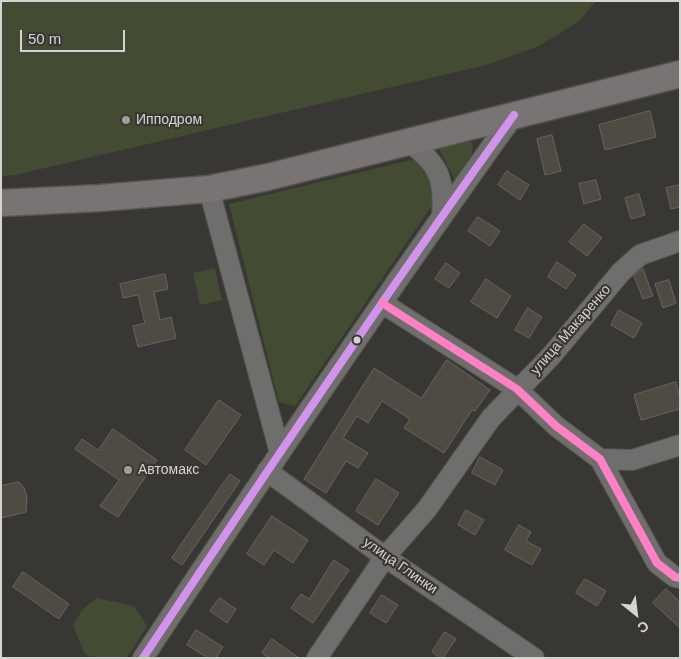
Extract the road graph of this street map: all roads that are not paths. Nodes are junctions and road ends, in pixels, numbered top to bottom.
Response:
1 (680, 74) edge
2 (514, 115) junction
3 (409, 142) junction
4 (209, 189) junction
5 (1, 203) edge
6 (442, 216) junction
7 (680, 241) edge
8 (382, 303) junction
9 (517, 390) junction
10 (680, 445) edge
11 (280, 453) junction
12 (600, 459) junction
13 (268, 471) junction
14 (385, 557) junction
15 (680, 578) edge
16 (143, 658) edge
17 (317, 658) edge
18 (534, 658) edge

1 - 2 main road
2 - 3 main road
2 - 6 street
3 - 4 main road
3 - 6 street
4 - 5 main road
4 - 11 street
6 - 8 street
7 - 9 street, улица Макаренко
8 - 9 street
8 - 11 street
9 - 12 street
9 - 14 street, улица Макаренко
10 - 12 street
11 - 13 street
12 - 15 street
13 - 14 street, улица Глинки
13 - 16 street
14 - 17 street, улица Макаренко
14 - 18 street, улица Глинки

